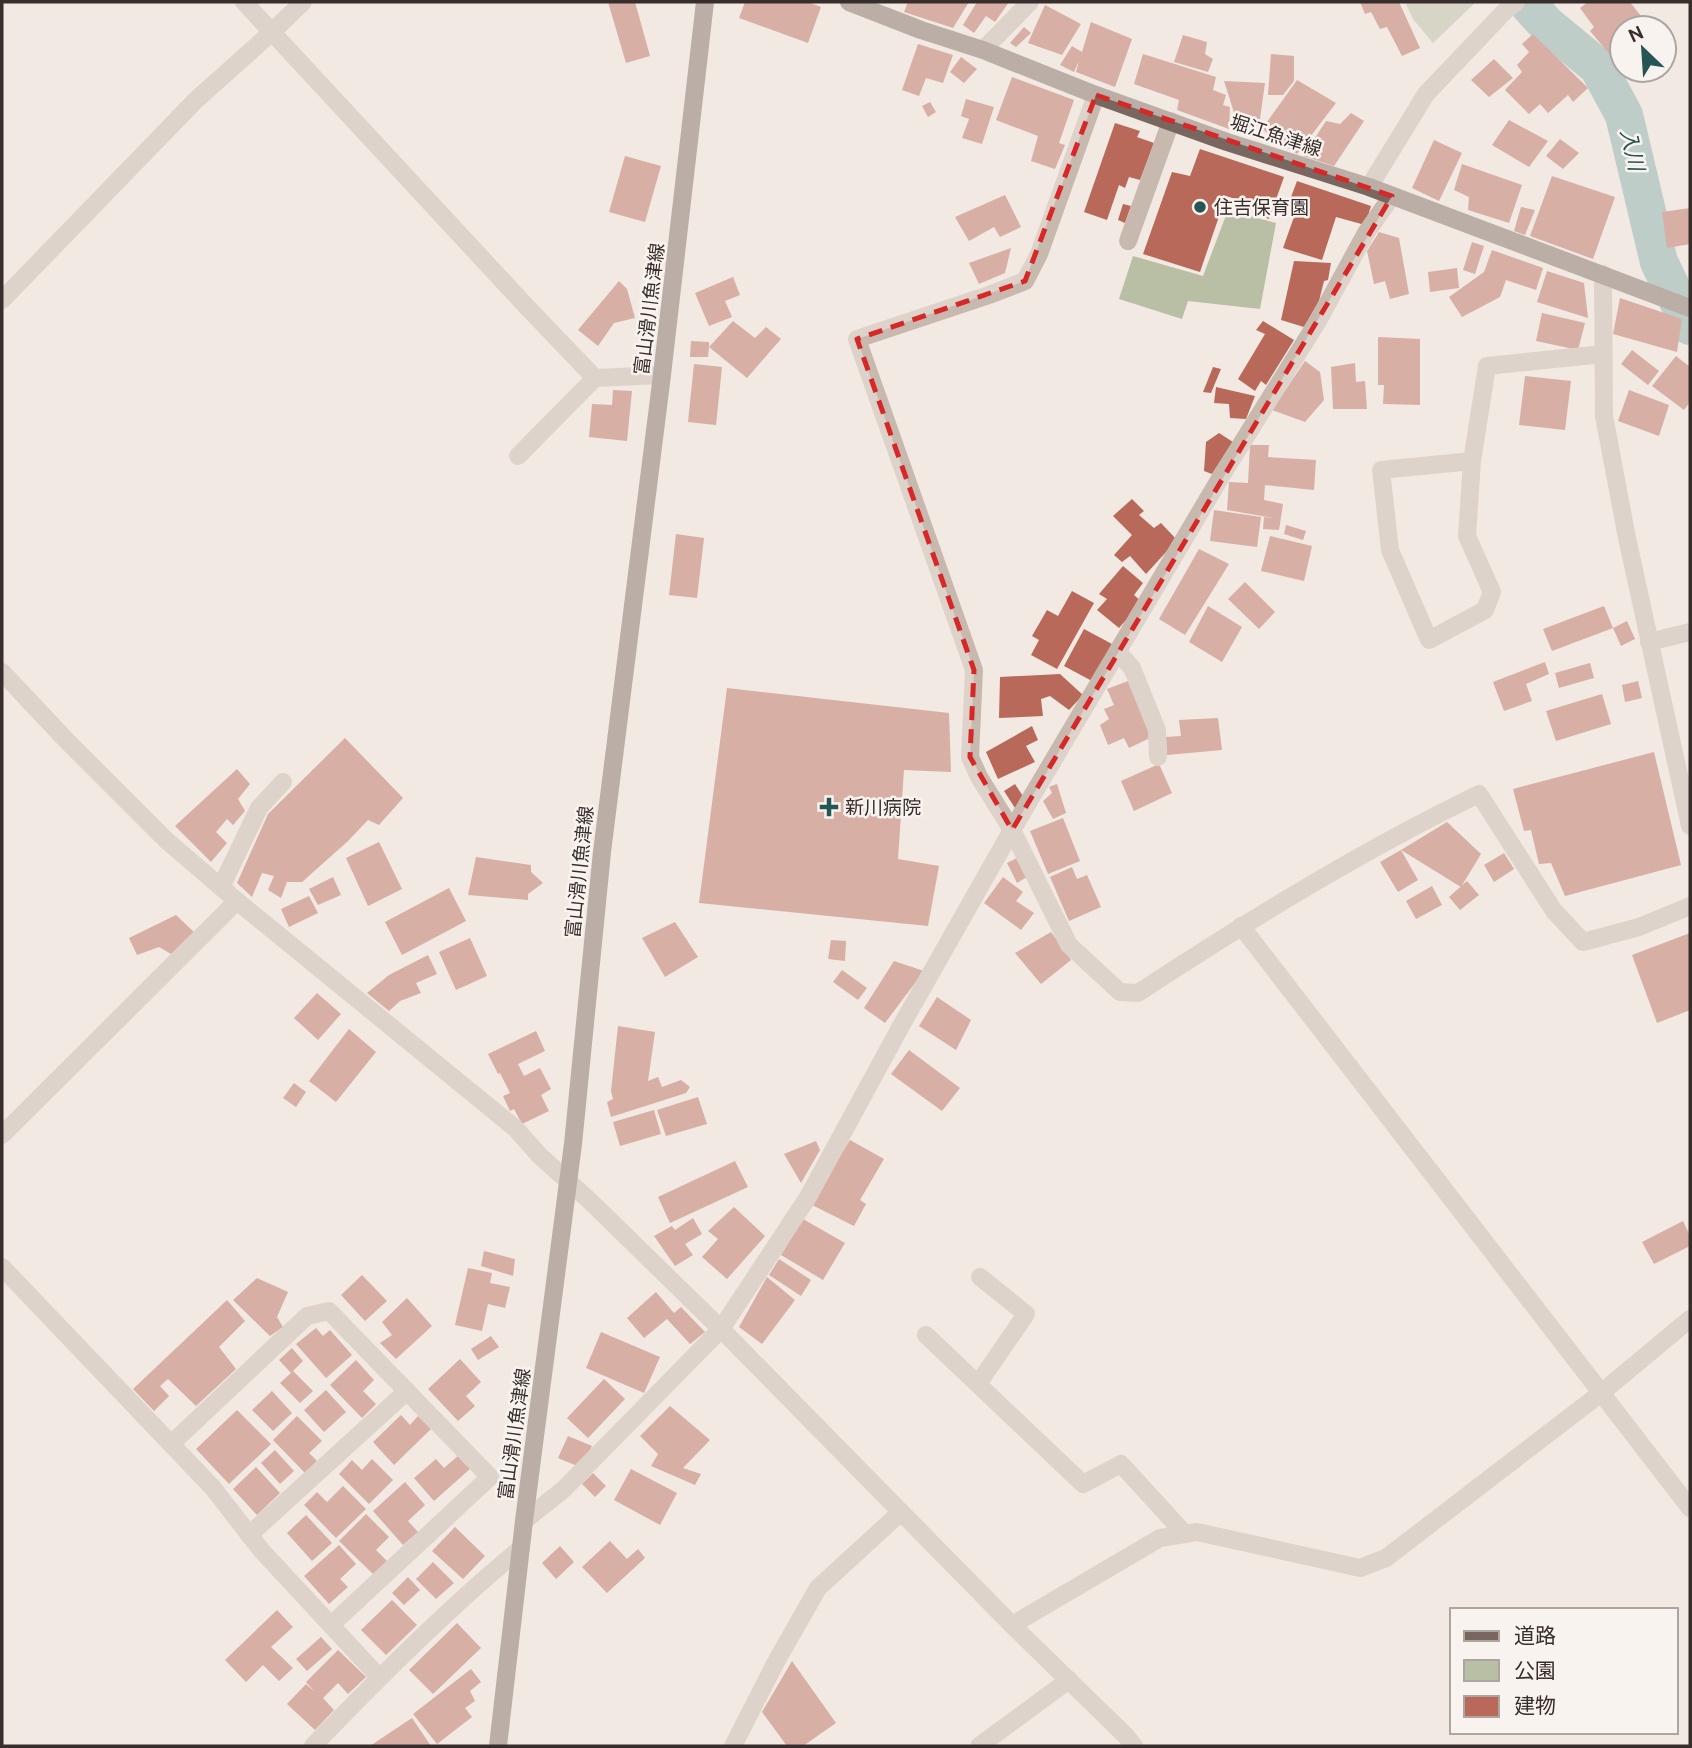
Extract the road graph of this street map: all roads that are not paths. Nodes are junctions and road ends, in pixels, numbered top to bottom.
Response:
1 (244, 2) edge
2 (303, 2) edge
3 (705, 2) edge
4 (849, 2) edge
5 (1030, 2) edge
6 (1507, 5) edge
7 (272, 32) junction
8 (983, 50) junction
9 (1096, 95) junction
10 (1171, 121) junction
11 (1369, 187) junction
12 (1392, 196) junction
13 (1128, 241) dead end
14 (1603, 274) junction
15 (2, 300) edge
16 (1690, 308) edge
17 (1603, 354) junction
18 (662, 375) junction
19 (596, 378) junction
20 (518, 456) dead end
21 (1472, 461) junction
22 (1690, 632) edge
23 (1649, 642) junction
24 (1118, 652) junction
25 (2, 672) edge
26 (1158, 757) dead end
27 (283, 782) dead end
28 (1690, 826) edge
29 (1012, 830) junction
30 (221, 887) junction
31 (237, 901) junction
32 (1690, 906) edge
33 (1241, 926) junction
34 (2, 1135) edge
35 (568, 1182) junction
36 (2, 1267) edge
37 (980, 1277) dead end
38 (1690, 1319) edge
39 (721, 1329) junction
40 (926, 1335) dead end
41 (978, 1384) junction
42 (407, 1391) junction
43 (1601, 1394) junction
44 (171, 1444) junction
45 (1690, 1508) edge
46 (901, 1512) junction
47 (524, 1521) junction
48 (1185, 1534) junction
49 (249, 1535) junction
50 (521, 1548) junction
51 (331, 1625) junction
52 (1012, 1625) junction
53 (379, 1677) junction
54 (1069, 1680) junction
55 (313, 1746) edge
56 (498, 1746) edge
57 (733, 1746) edge
58 (979, 1746) edge
59 (1134, 1746) edge

1 - 7 street
2 - 7 street
3 - 18 main road, 富山滑川魚津線
4 - 8 main road, 堀江魚津線
5 - 8 street
6 - 11 street
7 - 15 street
7 - 19 street
8 - 9 main road, 堀江魚津線
9 - 10 main road, 堀江魚津線
9 - 29 street
10 - 11 main road, 堀江魚津線
10 - 13 street
11 - 12 main road, 堀江魚津線
12 - 14 main road, 堀江魚津線
12 - 24 street
14 - 16 main road, 堀江魚津線
14 - 17 street
17 - 21 street
17 - 23 street
18 - 19 street
18 - 35 main road, 富山滑川魚津線
19 - 20 street
21 - 21 street
22 - 23 street
23 - 28 street
24 - 26 street
24 - 29 street
25 - 30 street
27 - 30 street
29 - 33 street
29 - 39 street
30 - 31 street
31 - 34 street
31 - 35 street
32 - 33 street
33 - 43 street
35 - 39 street
35 - 47 main road, 富山滑川魚津線
36 - 44 street
37 - 41 street
38 - 43 street
39 - 46 street
39 - 47 street
40 - 41 street
41 - 48 street
42 - 44 street
42 - 49 street
42 - 51 street
43 - 45 street
43 - 48 street
44 - 49 street
46 - 52 street
46 - 57 street
47 - 50 main road, 富山滑川魚津線
48 - 52 street
49 - 51 street
50 - 53 street
50 - 56 main road, 富山滑川魚津線
51 - 53 street
52 - 54 street
53 - 55 street
54 - 58 street
54 - 59 street

